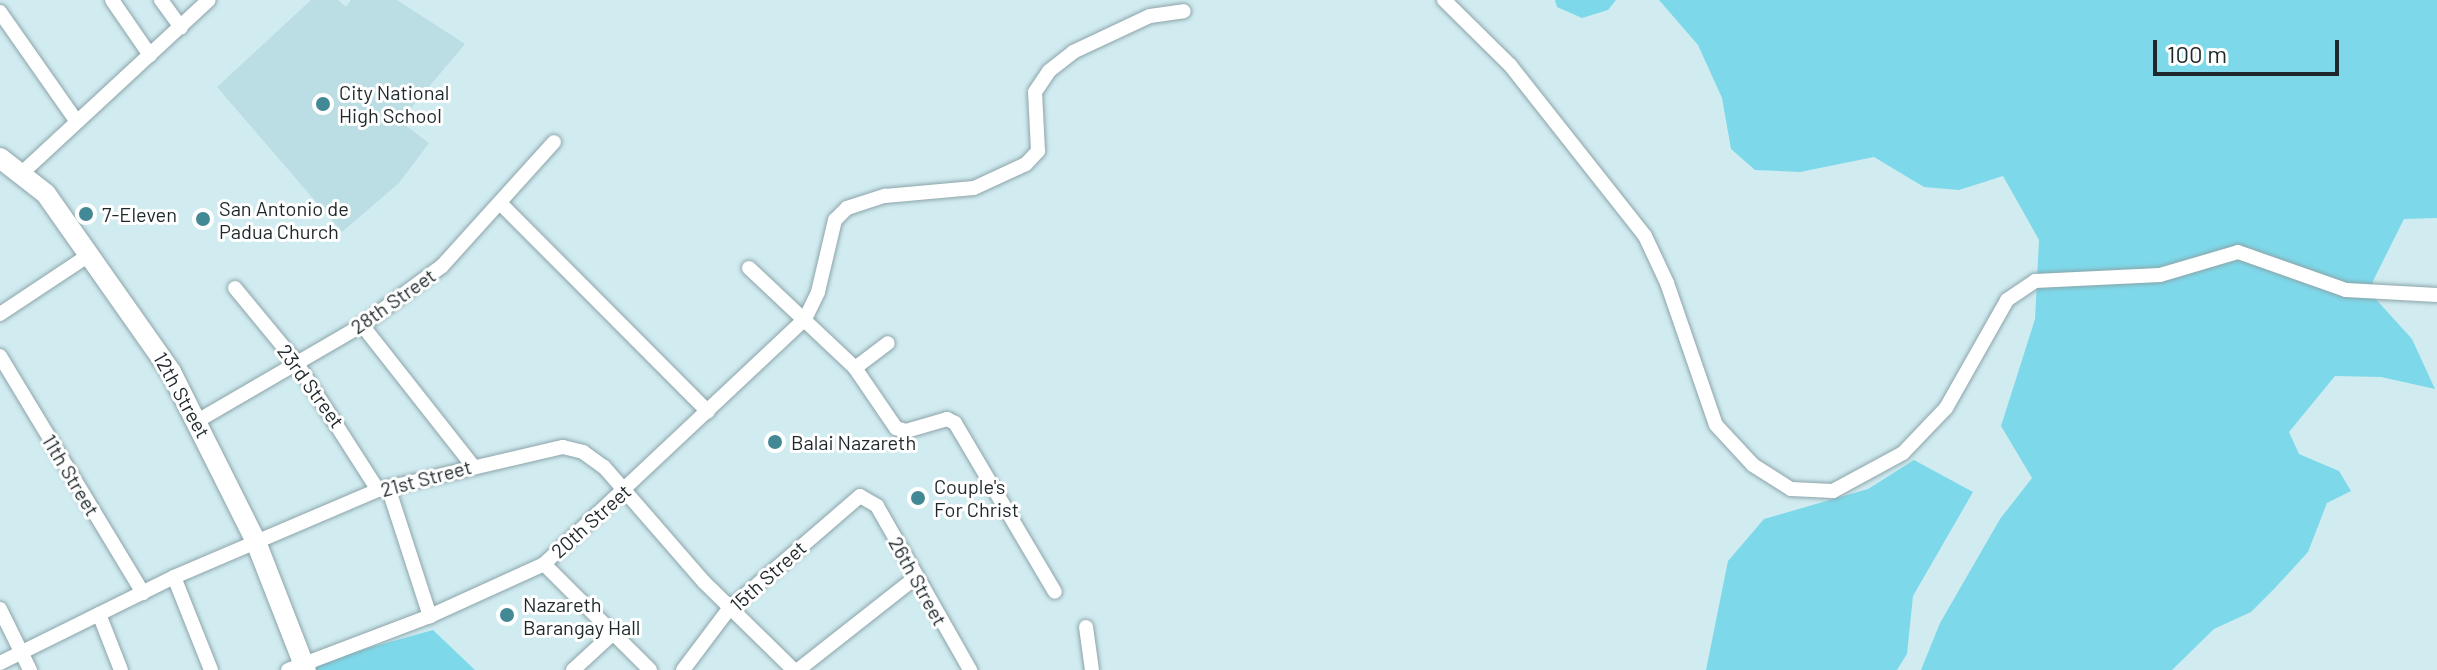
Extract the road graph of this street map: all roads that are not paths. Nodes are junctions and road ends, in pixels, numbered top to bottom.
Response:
1 (112, 0) edge
2 (161, 0) edge
3 (209, 0) edge
4 (1444, 0) edge
5 (1184, 11) dead end
6 (0, 12) edge
7 (181, 28) junction
8 (150, 55) junction
9 (77, 122) junction
10 (554, 142) dead end
11 (0, 158) edge
12 (23, 172) junction
13 (501, 204) junction
14 (89, 255) junction
15 (749, 268) dead end
16 (235, 288) dead end
17 (2437, 295) edge
18 (0, 314) edge
19 (805, 319) junction
20 (362, 325) junction
21 (888, 343) dead end
22 (0, 356) edge
23 (296, 362) junction
24 (855, 368) junction
25 (708, 412) junction
26 (199, 420) junction
27 (472, 465) junction
28 (383, 489) junction
29 (625, 490) junction
30 (864, 496) joint
31 (256, 542) junction
32 (544, 564) junction
33 (174, 577) junction
34 (916, 577) junction
35 (1055, 592) dead end
36 (143, 593) junction
37 (0, 609) edge
38 (729, 609) junction
39 (99, 614) junction
40 (430, 616) junction
41 (1086, 627) dead end
42 (611, 635) junction
43 (23, 650) junction
44 (0, 663) edge
45 (966, 664) edge
46 (299, 667) edge
47 (30, 670) edge
48 (121, 670) edge
49 (211, 670) edge
50 (573, 670) edge
51 (650, 670) edge
52 (683, 670) edge
53 (796, 670) edge
54 (949, 670) edge
55 (1092, 670) edge

1 - 8 street
2 - 7 street
3 - 7 street
4 - 17 street
5 - 19 street
6 - 9 street
7 - 8 street
8 - 9 street
9 - 12 street
10 - 13 street, 28th Street
11 - 12 street, 12th Street
12 - 14 street, 12th Street
13 - 20 street, 28th Street
13 - 25 street
14 - 18 street
14 - 26 street, 12th Street
15 - 19 street
16 - 23 street, 23rd Street
19 - 24 street
19 - 25 street, 20th Street
20 - 23 street, 28th Street
20 - 27 street
21 - 24 street
22 - 36 street, 11th Street
23 - 26 street, 28th Street
23 - 28 street, 23rd Street
24 - 35 street
25 - 29 street, 20th Street
26 - 31 street, 12th Street
27 - 28 street, 21st Street
27 - 29 street, 21st Street
28 - 31 street, 21st Street
28 - 40 street, 23rd Street
29 - 32 street, 20th Street
29 - 38 street, 21st Street
30 - 34 street, 26th Street
30 - 38 street, 15th Street
31 - 33 street, 21st Street
31 - 46 street, 12th Street
32 - 40 street, 20th Street
32 - 42 street
33 - 36 street, 21st Street
33 - 49 street
34 - 45 street, 26th Street
34 - 53 street
36 - 39 street, 21st Street
37 - 43 street
38 - 52 street, 15th Street
38 - 53 street, 21st Street
39 - 43 street, 21st Street
39 - 48 street
40 - 46 street, 20th Street
41 - 55 street
42 - 50 street
42 - 51 street
43 - 44 street, 21st Street
43 - 47 street
45 - 54 street

